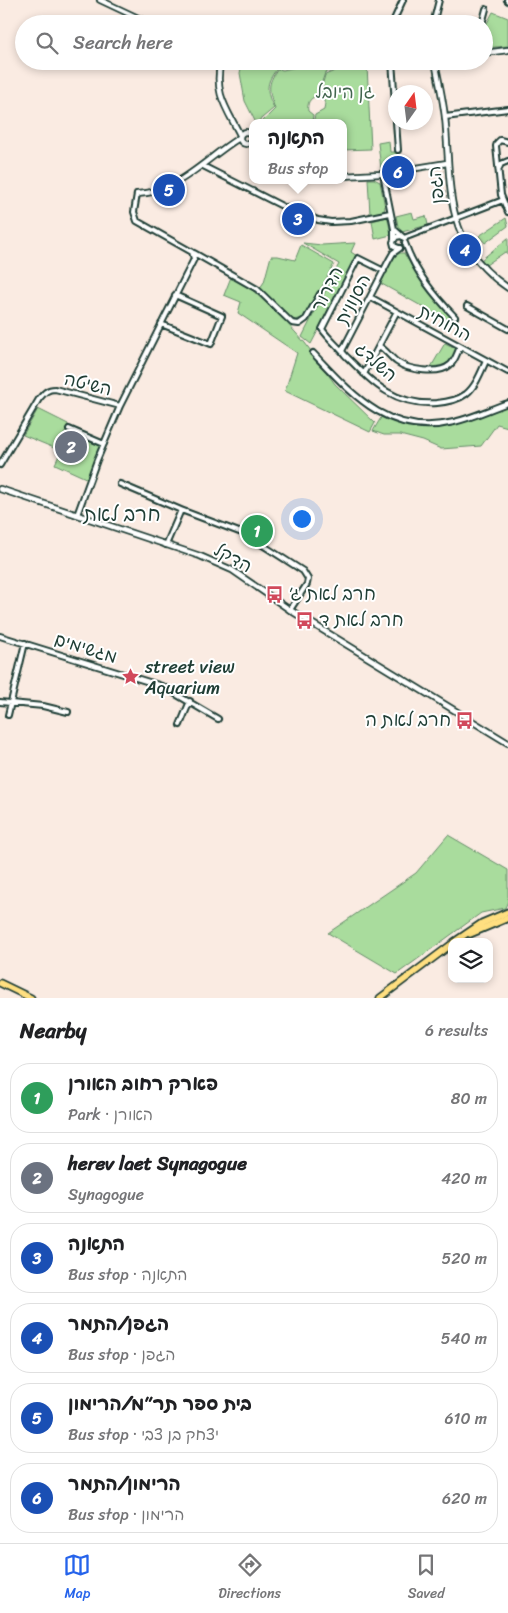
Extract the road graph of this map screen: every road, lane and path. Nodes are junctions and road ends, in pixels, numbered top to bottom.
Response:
1 (100, 0) edge
2 (403, 0) edge
3 (439, 0) edge
4 (486, 9) dead end
5 (132, 15) edge
6 (396, 15) edge
7 (435, 15) edge
8 (484, 15) edge
9 (508, 50) edge
10 (493, 52) edge
11 (220, 70) edge
12 (393, 70) edge
13 (437, 70) edge
14 (394, 85) edge
15 (508, 109) edge
16 (445, 117) junction
17 (234, 125) junction
18 (397, 130) edge
19 (249, 133) joint
20 (240, 138) junction
21 (508, 142) edge
22 (249, 144) edge
23 (398, 150) dead end
24 (508, 161) edge
25 (447, 163) junction
26 (203, 166) junction
27 (499, 170) junction
28 (383, 174) junction
29 (347, 176) edge
30 (137, 194) joint
31 (502, 200) junction
32 (508, 212) edge
33 (390, 213) junction
34 (456, 219) junction
35 (394, 228) junction
36 (403, 239) junction
37 (394, 242) junction
38 (401, 248) junction
39 (192, 252) junction
40 (409, 253) junction
41 (389, 260) junction
42 (384, 271) junction
43 (508, 288) edge
44 (320, 294) dead end
45 (174, 295) junction
46 (370, 298) junction
47 (467, 306) dead end
48 (396, 312) junction
49 (455, 317) dead end
50 (161, 324) junction
51 (508, 329) edge
52 (323, 331) joint
53 (379, 346) junction
54 (460, 347) junction
55 (342, 351) junction
56 (313, 353) dead end
57 (486, 361) junction
58 (508, 372) edge
59 (364, 374) junction
60 (508, 402) edge
61 (120, 406) junction
62 (69, 429) dead end
63 (104, 444) junction
64 (0, 465) edge
65 (120, 484) dead end
66 (0, 489) edge
67 (181, 510) junction
68 (77, 515) junction
69 (166, 545) junction
70 (290, 610) junction
71 (0, 636) edge
72 (25, 643) junction
73 (190, 701) junction
74 (0, 702) edge
75 (11, 702) junction
76 (68, 712) dead end
77 (8, 714) dead end
78 (218, 719) dead end
79 (180, 725) dead end
80 (508, 743) edge
81 (508, 912) edge
82 (508, 918) edge
83 (461, 938) edge
84 (463, 938) edge
85 (448, 947) edge
86 (0, 983) edge
87 (31, 998) edge
88 (380, 998) edge

1 - 5 street
2 - 6 street
3 - 7 street
4 - 8 street
9 - 10 street
11 - 17 street
12 - 14 street
13 - 16 street, הגפן
15 - 16 street
16 - 25 street, הגפן
17 - 19 street
17 - 20 street
18 - 23 street
19 - 20 street
20 - 22 street
20 - 26 street
21 - 27 street
24 - 27 street
25 - 28 street
25 - 34 street, הגפן
26 - 30 street
26 - 33 street
27 - 31 street
28 - 29 street
28 - 33 street
30 - 39 street
31 - 32 street
31 - 34 street
33 - 35 street
34 - 36 street
34 - 43 street, הגפן
35 - 36 street
35 - 37 street, הסנונית
36 - 37 street
36 - 38 street, הסנונית
36 - 40 street
37 - 38 street
37 - 41 street, הסנונית
38 - 40 street
38 - 41 street, הסנונית
39 - 44 street
39 - 45 street
40 - 49 street
41 - 42 street, הסנונית
42 - 46 street, הסנונית
42 - 52 street, הדרור
45 - 50 street
45 - 50 street
46 - 48 street, החוחית
46 - 55 street, הסנונית
47 - 51 street
48 - 53 street
48 - 54 street, החוחית
50 - 61 street
52 - 55 street, השלדג
53 - 54 street
53 - 59 street
54 - 57 street, החוחית
55 - 59 street, השלדג
56 - 60 street
57 - 58 street, החוחית
57 - 59 street, השלדג
61 - 63 street
61 - 64 street, השיטה
62 - 63 street
63 - 68 street
65 - 67 street
66 - 68 street, הדקל
67 - 69 street
67 - 70 street
68 - 69 street, הדקל
69 - 70 street, הדקל
70 - 80 street, הדקל
71 - 72 street, מגשימים
72 - 73 street, מגשימים
72 - 75 street
73 - 78 street, מגשימים
73 - 79 street
74 - 75 street
75 - 76 street
75 - 77 street
81 - 83 main road
82 - 84 main road
85 - 88 main road
86 - 87 main road

